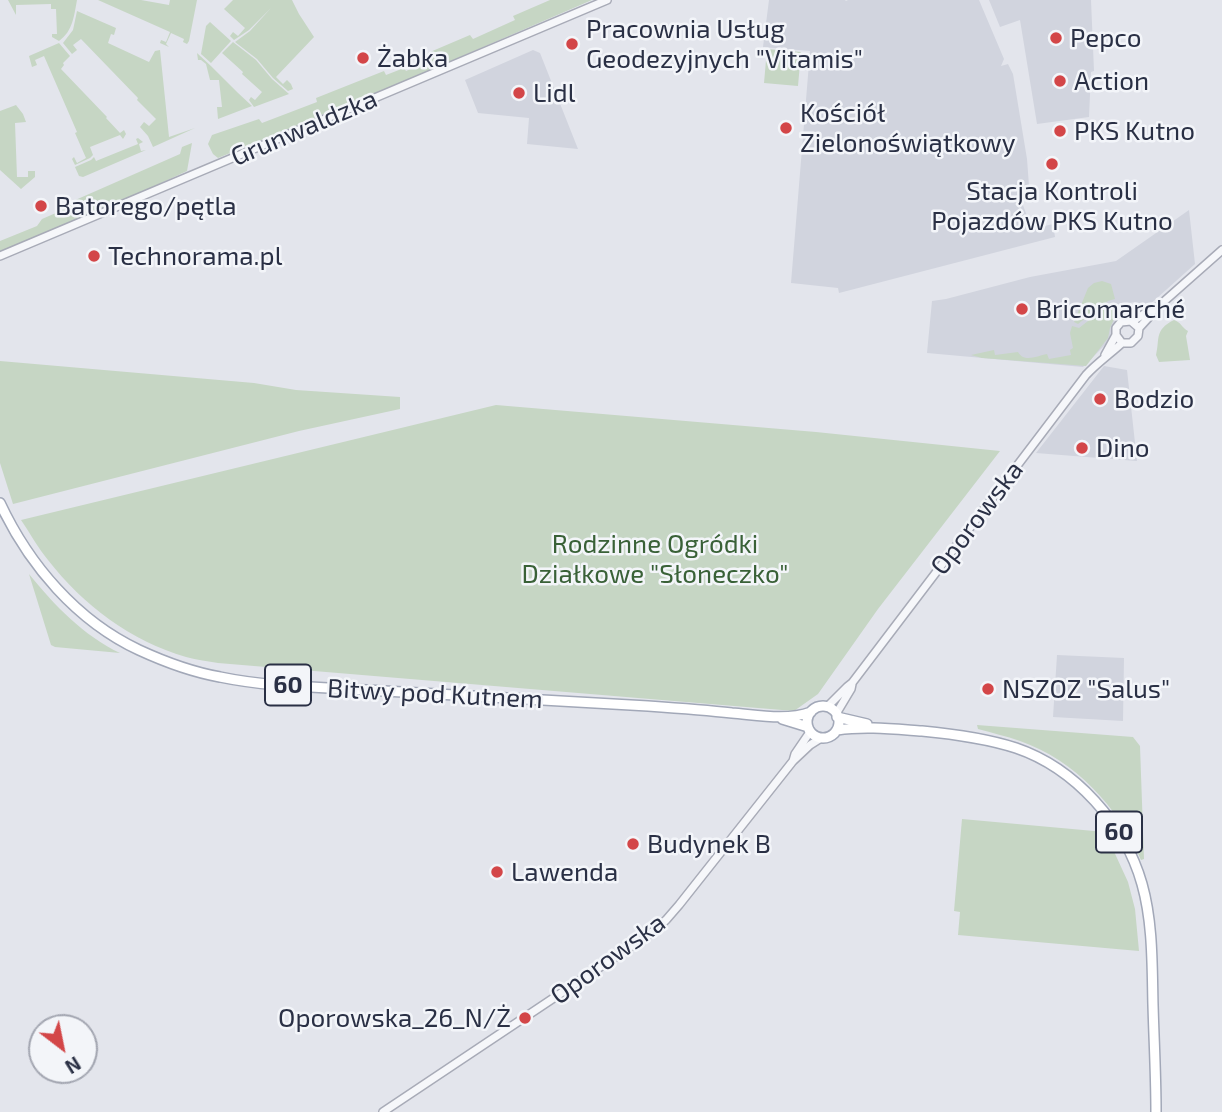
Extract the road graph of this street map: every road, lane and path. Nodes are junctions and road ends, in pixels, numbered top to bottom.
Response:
1 (607, 0) edge
2 (1222, 250) edge
3 (0, 256) edge
4 (1136, 324) junction
5 (1116, 335) junction
6 (1122, 343) junction
7 (1105, 356) junction
8 (0, 503) edge
9 (852, 684) junction
10 (827, 707) junction
11 (811, 712) junction
12 (773, 716) junction
13 (837, 716) junction
14 (879, 727) junction
15 (809, 729) junction
16 (836, 730) junction
17 (821, 738) junction
18 (793, 761) junction
19 (383, 1112) edge
20 (1156, 1112) edge

1 - 3 street, Grunwaldzka
2 - 4 street
4 - 5 street
4 - 6 street
5 - 6 street
5 - 7 street, Oporowska
6 - 7 street, Oporowska
7 - 9 street, Oporowska
8 - 12 main road, Bitwy pod Kutnem / 60
9 - 10 street, Oporowska
9 - 13 street, Oporowska
10 - 11 main road, 60
10 - 13 main road, 60
11 - 12 main road, Bitwy pod Kutnem / 60
11 - 15 main road
12 - 15 main road, Bitwy pod Kutnem / 60
13 - 14 main road, 60
13 - 16 main road
14 - 16 main road, 60
14 - 20 main road, 60
15 - 17 main road, 60
15 - 18 street, Oporowska
16 - 17 main road, 60
17 - 18 street, Oporowska
18 - 19 street, Oporowska

